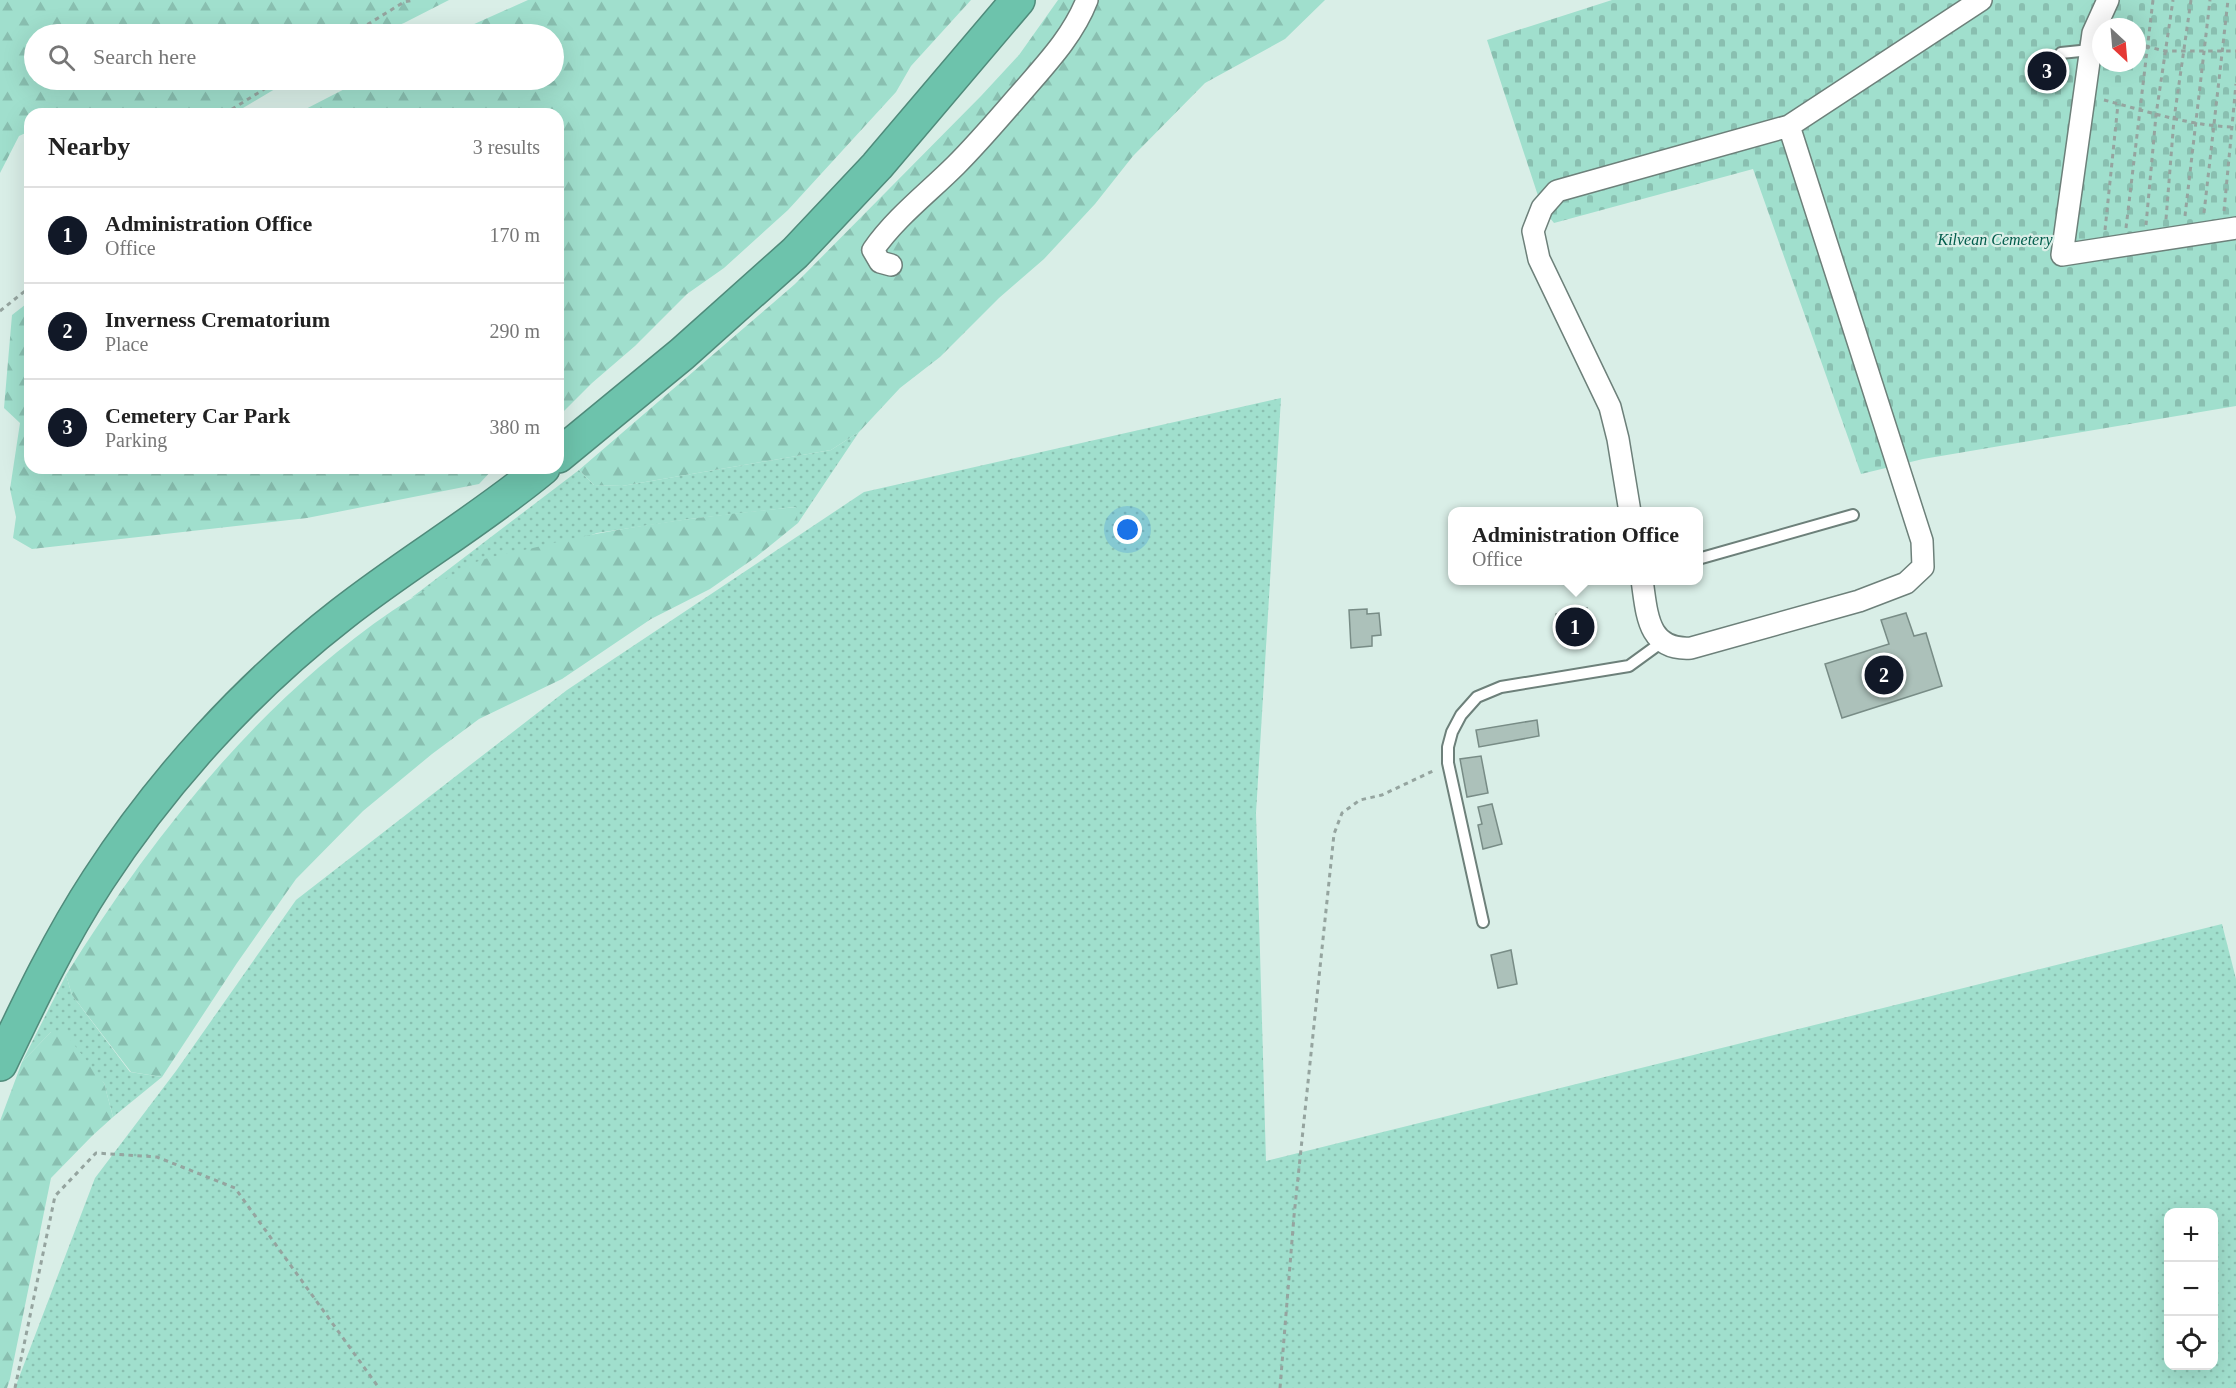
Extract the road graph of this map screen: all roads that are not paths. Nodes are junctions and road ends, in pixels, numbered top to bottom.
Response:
1 (1018, 0) edge
2 (1087, 0) edge
3 (1981, 0) edge
4 (2108, 0) edge
5 (2090, 50) junction
6 (2061, 53) dead end
7 (1789, 126) junction
8 (2229, 229) edge
9 (891, 265) dead end
10 (564, 451) edge
11 (535, 474) edge
12 (1629, 507) edge
13 (1852, 515) dead end
14 (1703, 558) edge
15 (1642, 585) edge
16 (1662, 642) junction
17 (1483, 922) dead end
18 (0, 1064) edge

1 - 10 highway
2 - 9 street
3 - 7 street
4 - 5 street
5 - 6 lane
5 - 8 street
7 - 12 street
7 - 16 street
11 - 18 highway
13 - 14 lane
15 - 16 street
16 - 17 lane

